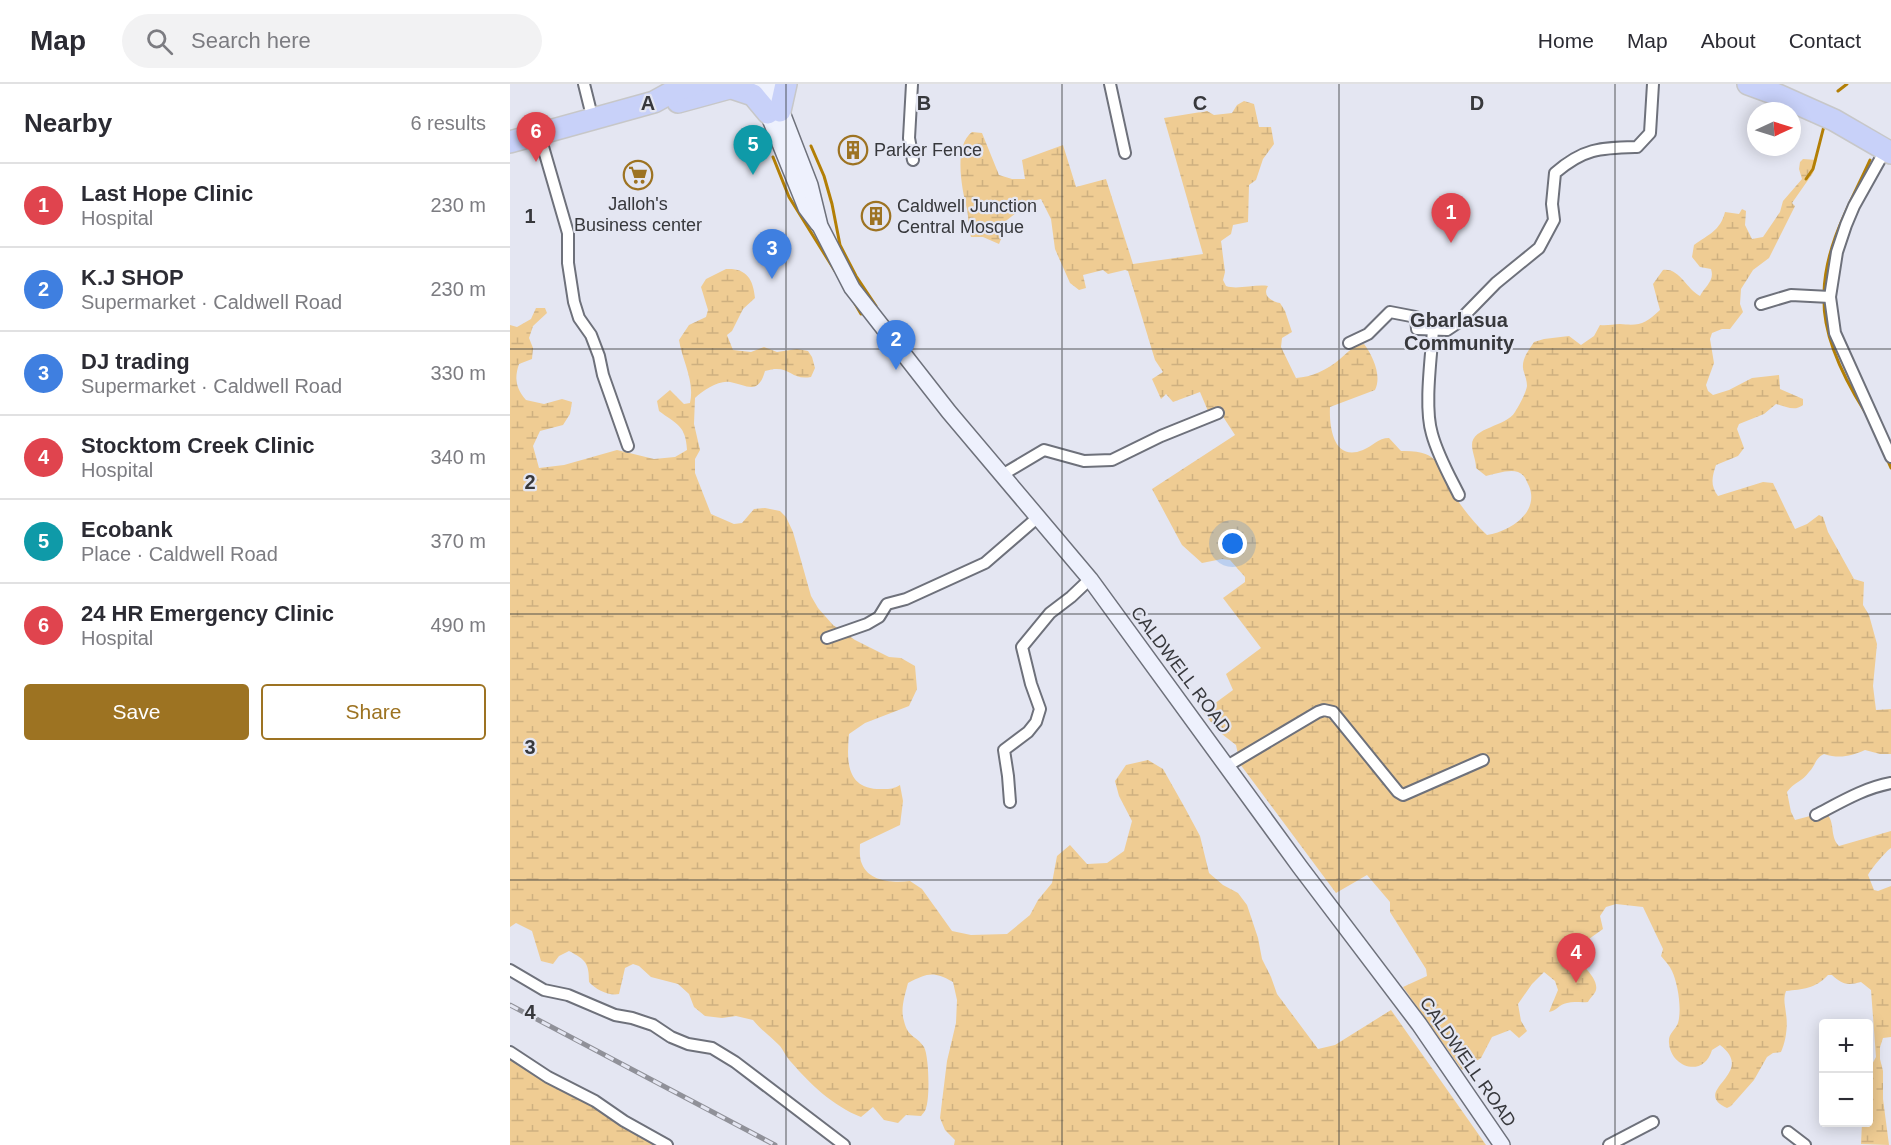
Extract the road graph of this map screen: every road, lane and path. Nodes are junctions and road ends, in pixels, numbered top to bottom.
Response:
1 (584, 84) edge
2 (693, 84) edge
3 (756, 84) edge
4 (771, 84) edge
5 (786, 84) edge
6 (912, 84) edge
7 (1110, 84) edge
8 (1653, 84) edge
9 (1748, 84) edge
10 (738, 86) edge
11 (1779, 89) edge
12 (654, 102) junction
13 (774, 112) junction
14 (593, 120) junction
15 (540, 133) junction
16 (510, 141) edge
17 (1889, 148) edge
18 (1125, 153) dead end
19 (913, 160) dead end
20 (1830, 297) junction
21 (1761, 304) dead end
22 (1432, 330) junction
23 (1349, 343) dead end
24 (1218, 413) dead end
25 (628, 446) dead end
26 (1891, 458) edge
27 (1002, 475) junction
28 (1459, 495) dead end
29 (1037, 518) junction
30 (1090, 579) junction
31 (827, 638) dead end
32 (1483, 760) dead end
33 (1227, 766) junction
34 (1891, 783) edge
35 (1010, 802) dead end
36 (1816, 815) dead end
37 (510, 970) edge
38 (510, 1052) edge
39 (1653, 1122) dead end
40 (1788, 1132) dead end
41 (667, 1145) edge
42 (844, 1145) edge
43 (1502, 1145) edge
44 (1609, 1145) edge
45 (1805, 1145) edge

1 - 14 street
2 - 12 highway
3 - 13 main road, CALDWELL ROAD
4 - 13 main road, CALDWELL ROAD
5 - 13 highway
6 - 19 street
7 - 18 street
8 - 22 street
9 - 11 highway
10 - 12 highway
10 - 13 highway
11 - 17 highway
12 - 14 highway
13 - 27 main road, CALDWELL ROAD
14 - 15 highway
15 - 16 highway
15 - 25 street
17 - 20 street
20 - 21 street
20 - 26 street
22 - 23 street
22 - 28 street
24 - 27 street
27 - 29 main road, CALDWELL ROAD
29 - 30 main road, CALDWELL ROAD
29 - 31 street
30 - 33 main road, CALDWELL ROAD
30 - 35 street
32 - 33 street
33 - 43 main road, CALDWELL ROAD
34 - 36 street
37 - 42 street
38 - 41 street
39 - 44 street
40 - 45 street

